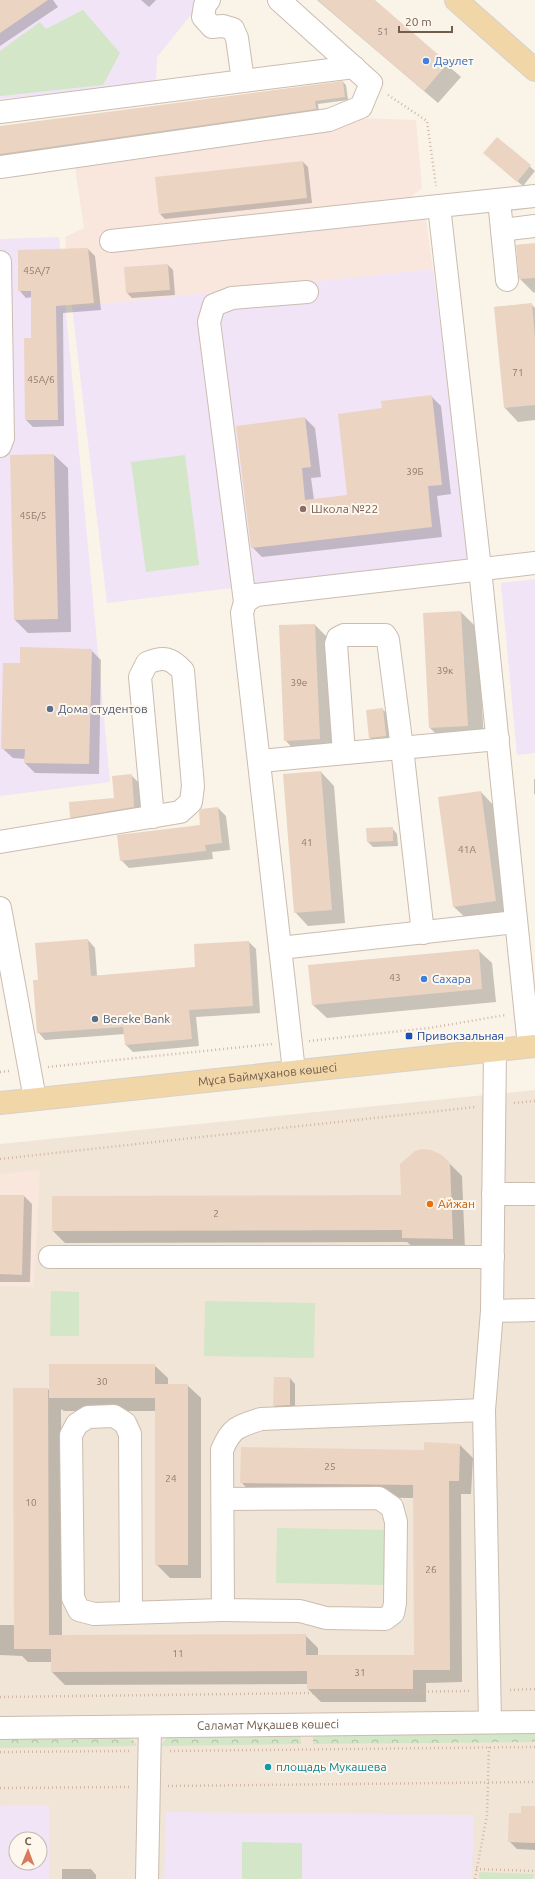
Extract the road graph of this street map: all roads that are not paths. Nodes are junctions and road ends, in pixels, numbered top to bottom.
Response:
1 (209, 0) edge
2 (279, 0) edge
3 (456, 0) edge
4 (532, 60) edge
5 (354, 68) junction
6 (243, 81) junction
7 (0, 112) edge
8 (0, 167) edge
9 (535, 196) edge
10 (499, 200) junction
11 (439, 206) junction
12 (535, 226) edge
13 (502, 230) junction
14 (111, 241) dead end
15 (0, 262) edge
16 (507, 280) dead end
17 (306, 292) dead end
18 (0, 446) edge
19 (535, 564) edge
20 (480, 569) junction
21 (245, 602) junction
22 (498, 739) junction
23 (402, 748) junction
24 (344, 753) junction
25 (260, 761) junction
26 (152, 817) junction
27 (0, 842) edge
28 (0, 908) edge
29 (516, 922) junction
30 (423, 933) junction
31 (280, 948) junction
32 (530, 1011) edge
33 (532, 1046) edge
34 (495, 1050) junction
35 (294, 1071) junction
36 (35, 1099) junction
37 (0, 1103) edge
38 (494, 1194) junction
39 (535, 1194) edge
40 (50, 1257) dead end
41 (493, 1257) junction
42 (535, 1310) edge
43 (492, 1311) junction
44 (484, 1410) junction
45 (223, 1499) junction
46 (223, 1610) junction
47 (131, 1613) junction
48 (490, 1722) junction
49 (535, 1722) edge
50 (150, 1727) junction
51 (0, 1728) edge
52 (147, 1879) edge

1 - 6 street
2 - 5 street
3 - 4 main road
5 - 6 street
5 - 8 street
6 - 7 street
9 - 10 street
10 - 11 street
10 - 13 street
11 - 14 street
11 - 20 street
12 - 13 street
13 - 16 street
15 - 18 street
17 - 21 street
19 - 20 street
20 - 21 street
20 - 22 street
21 - 25 street
22 - 23 street
22 - 29 street
23 - 24 street
23 - 24 street
23 - 30 street
24 - 25 street
25 - 31 street
26 - 26 street
26 - 27 street
28 - 36 street
29 - 30 street
29 - 32 street
30 - 31 street
31 - 35 street
32 - 33 street
33 - 34 main road, Мұса Баймұханов көшесі
34 - 35 main road, Мұса Баймұханов көшесі
34 - 38 street
35 - 36 main road, Мұса Баймұханов көшесі
36 - 37 main road, Мұса Баймұханов көшесі
38 - 39 street
38 - 41 street
40 - 41 street
41 - 43 street
42 - 43 street
43 - 44 street
44 - 45 street
44 - 48 street
45 - 46 street
45 - 46 street
46 - 47 street
47 - 47 street
48 - 49 street, Саламат Мұқашев көшесі
48 - 50 street, Саламат Мұқашев көшесі
50 - 51 street, Саламат Мұқашев көшесі
50 - 52 street

